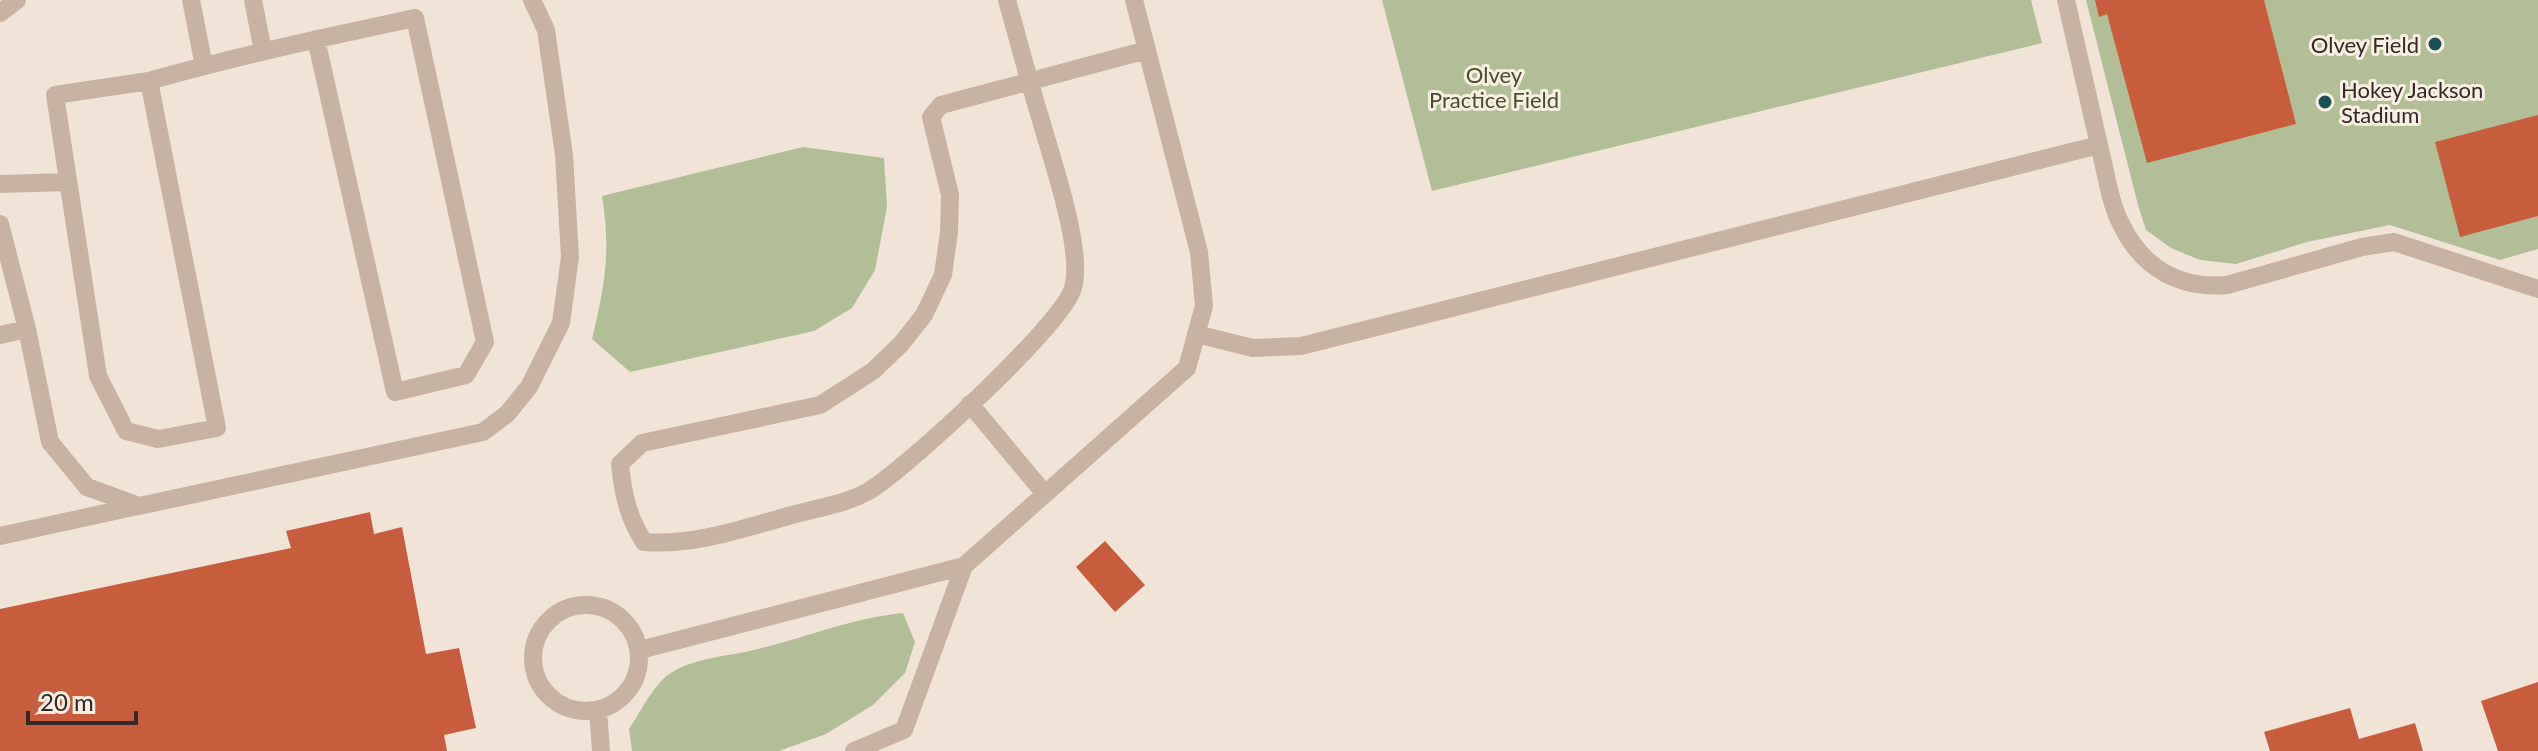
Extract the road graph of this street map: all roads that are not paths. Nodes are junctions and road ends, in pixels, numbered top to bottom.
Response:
1 (17, 0) edge
2 (191, 0) edge
3 (253, 0) edge
4 (532, 0) edge
5 (1007, 0) edge
6 (1134, 0) edge
7 (2066, 0) edge
8 (0, 13) edge
9 (316, 39) junction
10 (1147, 50) junction
11 (263, 51) junction
12 (204, 66) junction
13 (149, 81) junction
14 (1029, 82) junction
15 (2099, 145) junction
16 (68, 182) junction
17 (0, 184) edge
18 (0, 224) edge
19 (2538, 289) edge
20 (27, 329) junction
21 (1196, 334) junction
22 (0, 335) edge
23 (970, 404) junction
24 (1045, 494) junction
25 (139, 506) junction
26 (0, 536) edge
27 (964, 566) junction
28 (640, 650) junction
29 (598, 710) junction
30 (601, 751) edge
31 (854, 751) edge

1 - 8 lane
2 - 12 lane
3 - 11 lane
4 - 25 lane
5 - 14 lane
6 - 10 lane
7 - 15 lane
9 - 9 lane
9 - 11 lane
10 - 14 lane
10 - 21 lane
11 - 12 lane
12 - 13 lane
13 - 16 lane
13 - 16 lane
14 - 23 lane
14 - 23 lane
15 - 19 lane
15 - 21 lane
16 - 17 lane
18 - 20 lane
20 - 22 lane
20 - 25 lane
21 - 24 lane
23 - 24 lane
24 - 27 lane
25 - 26 lane
27 - 28 lane
27 - 31 lane
28 - 29 lane
28 - 29 lane
29 - 30 lane

